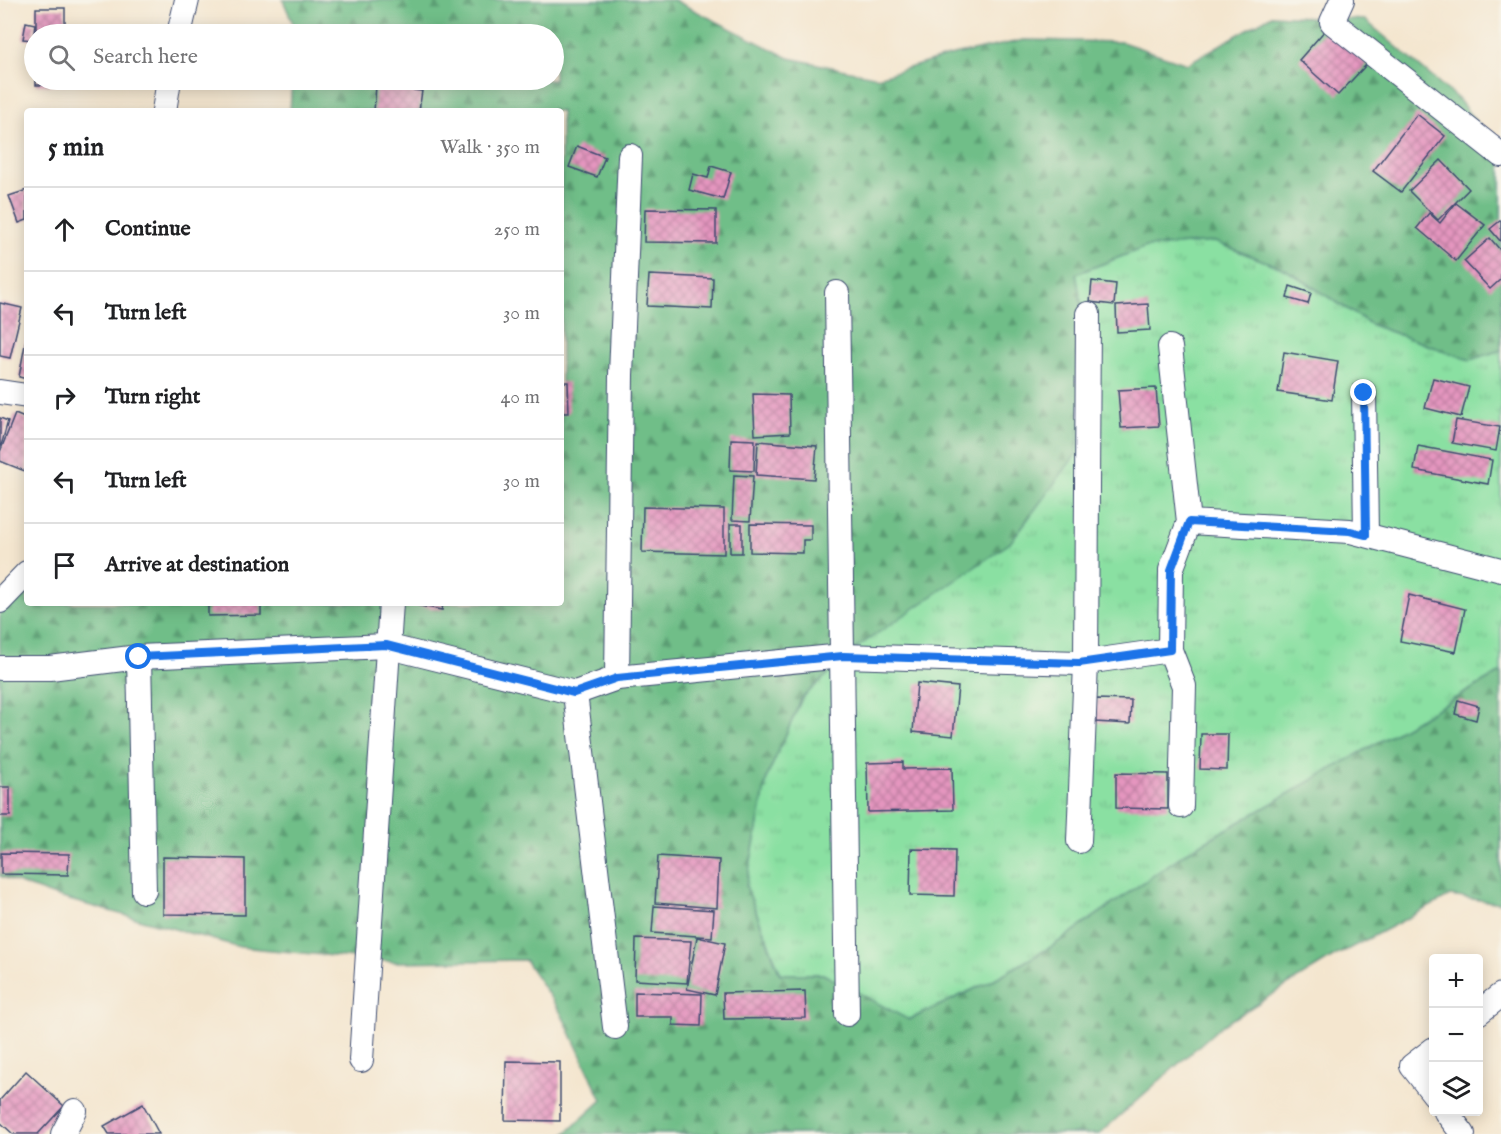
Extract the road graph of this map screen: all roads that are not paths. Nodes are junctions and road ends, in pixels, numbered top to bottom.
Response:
1 (187, 0) edge
2 (1342, 0) edge
3 (181, 24) edge
4 (167, 90) edge
5 (164, 108) edge
6 (1501, 155) edge
7 (630, 156) dead end
8 (837, 293) dead end
9 (1088, 314) dead end
10 (1170, 347) dead end
11 (0, 392) edge
12 (1364, 393) dead end
13 (24, 396) edge
14 (1189, 522) junction
15 (1366, 535) junction
16 (1501, 570) edge
17 (24, 576) edge
18 (0, 601) edge
19 (391, 606) edge
20 (386, 645) junction
21 (1170, 650) junction
22 (843, 656) junction
23 (139, 657) junction
24 (1086, 663) junction
25 (0, 668) edge
26 (617, 678) junction
27 (574, 693) junction
28 (1181, 806) dead end
29 (1079, 841) dead end
30 (144, 891) dead end
31 (1501, 995) edge
32 (1483, 1010) edge
33 (847, 1014) dead end
34 (615, 1027) dead end
35 (1429, 1053) edge
36 (362, 1060) dead end
37 (1429, 1088) edge
38 (75, 1111) dead end
39 (1449, 1116) edge
40 (63, 1134) edge
41 (1463, 1134) edge

1 - 3 street
2 - 6 street
4 - 5 street
7 - 26 street
8 - 22 street
9 - 24 street
10 - 14 street
11 - 13 street
12 - 15 street
14 - 15 street
14 - 21 street
15 - 16 street
17 - 18 street
19 - 20 street
20 - 23 street
20 - 27 street
20 - 36 street
21 - 24 street
21 - 28 street
22 - 24 street
22 - 26 street
22 - 33 street
23 - 25 street
23 - 30 street
24 - 29 street
26 - 27 street
27 - 34 street
31 - 32 street
35 - 37 street
38 - 40 street
39 - 41 street

